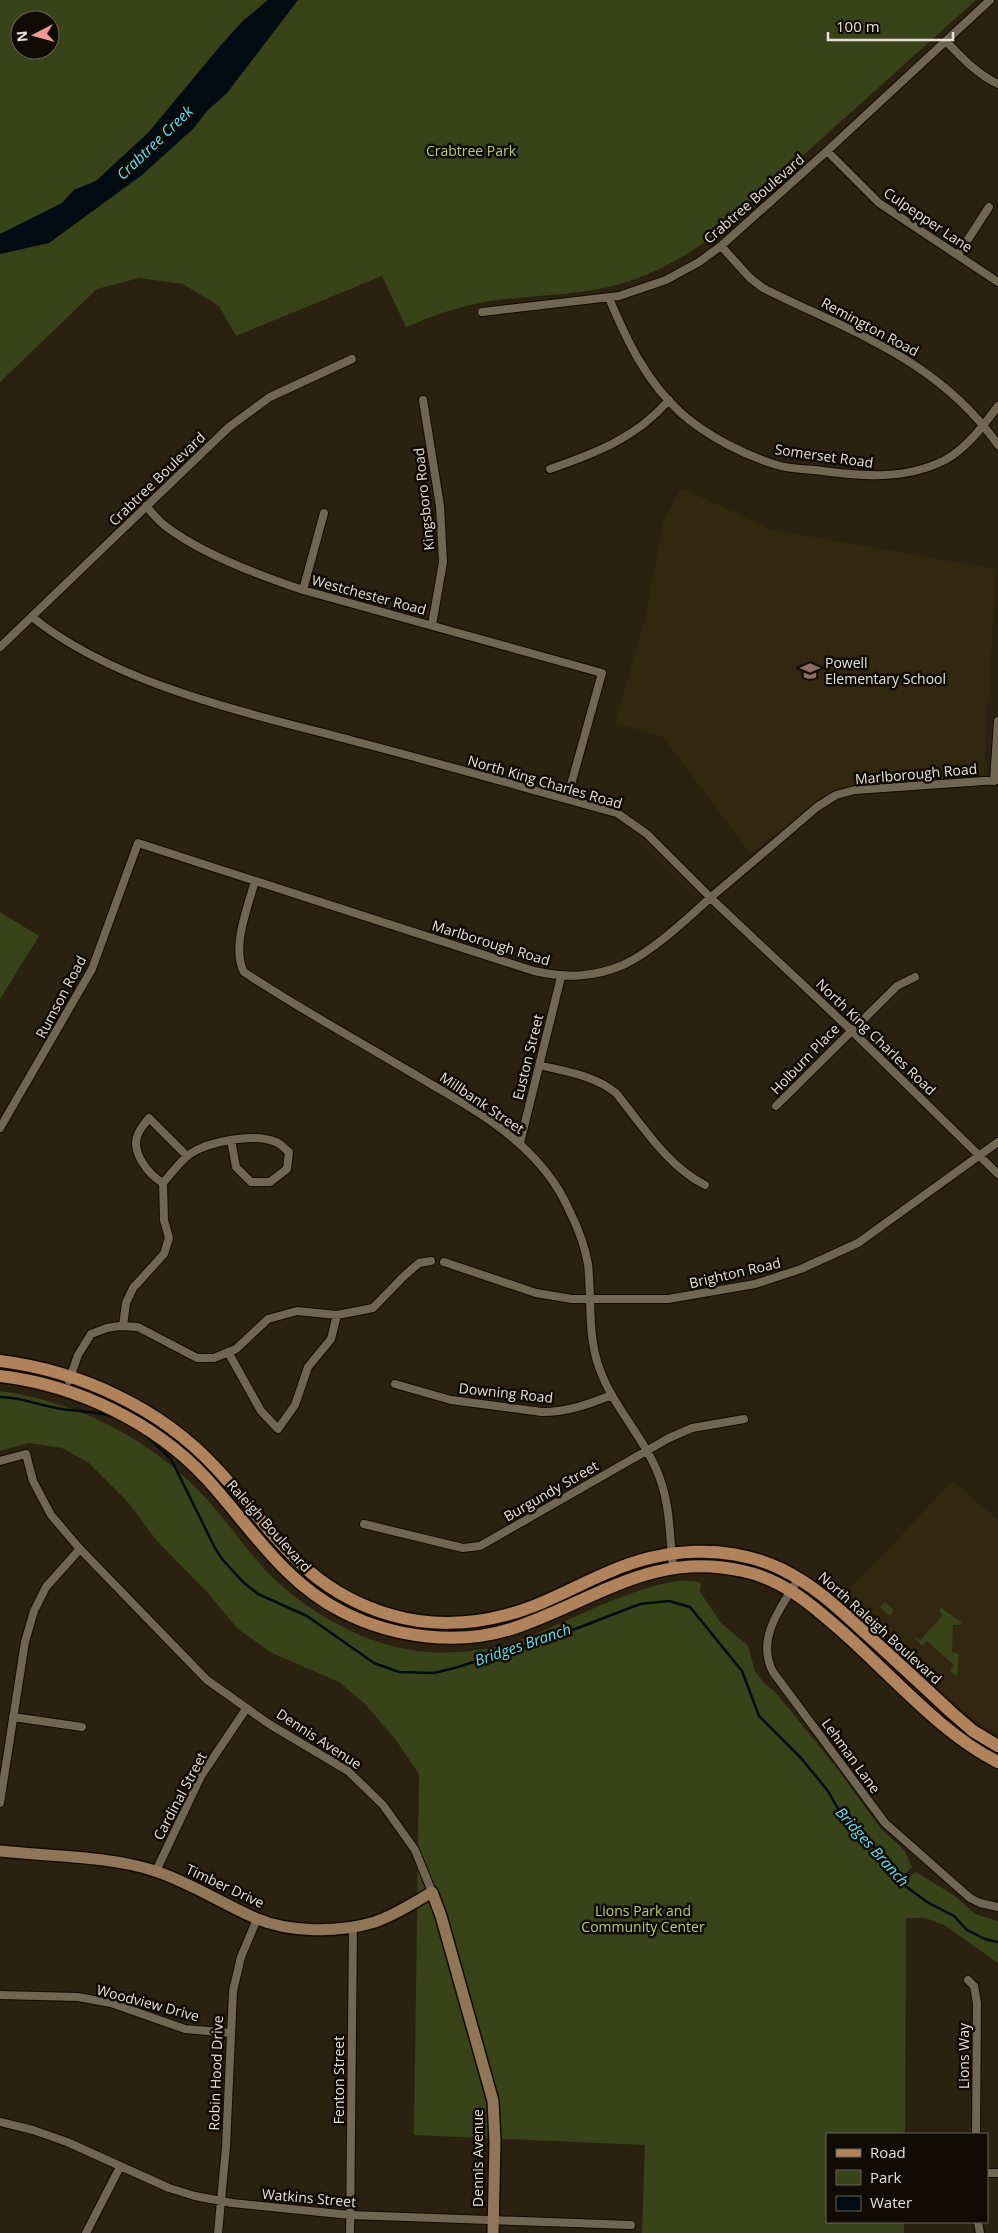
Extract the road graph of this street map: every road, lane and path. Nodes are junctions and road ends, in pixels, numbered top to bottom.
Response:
1 (990, 0) edge
2 (946, 41) junction
3 (998, 84) edge
4 (827, 151) junction
5 (989, 207) dead end
6 (721, 246) junction
7 (958, 255) junction
8 (998, 282) edge
9 (609, 298) junction
10 (482, 312) dead end
11 (352, 359) dead end
12 (423, 400) dead end
13 (669, 400) junction
14 (998, 406) edge
15 (983, 425) junction
16 (998, 445) edge
17 (550, 469) dead end
18 (146, 506) junction
19 (324, 512) dead end
20 (303, 590) junction
21 (32, 617) junction
22 (432, 625) junction
23 (0, 647) edge
24 (998, 722) edge
25 (996, 781) edge
26 (567, 800) junction
27 (138, 843) joint
28 (255, 881) junction
29 (711, 898) junction
30 (561, 977) junction
31 (915, 977) dead end
32 (851, 1030) junction
33 (539, 1066) junction
34 (776, 1106) dead end
35 (0, 1128) edge
36 (230, 1140) junction
37 (998, 1142) edge
38 (520, 1143) junction
39 (979, 1155) junction
40 (187, 1156) junction
41 (998, 1174) edge
42 (163, 1182) junction
43 (705, 1185) dead end
44 (431, 1261) dead end
45 (444, 1262) dead end
46 (590, 1299) junction
47 (337, 1315) junction
48 (122, 1326) junction
49 (228, 1352) junction
50 (0, 1361) edge
51 (0, 1376) edge
52 (70, 1376) junction
53 (395, 1384) dead end
54 (66, 1390) junction
55 (612, 1395) junction
56 (744, 1419) dead end
57 (647, 1452) junction
58 (0, 1460) edge
59 (364, 1524) dead end
60 (80, 1549) junction
61 (672, 1552) junction
62 (673, 1567) junction
63 (799, 1578) junction
64 (791, 1591) junction
65 (246, 1709) junction
66 (13, 1716) junction
67 (82, 1727) dead end
68 (998, 1746) edge
69 (998, 1762) edge
70 (0, 1803) edge
71 (0, 1851) edge
72 (156, 1871) junction
73 (432, 1892) junction
74 (998, 1907) edge
75 (257, 1918) junction
76 (353, 1927) junction
77 (968, 1980) dead end
78 (0, 1995) edge
79 (230, 2033) junction
80 (0, 2122) edge
81 (976, 2133) edge
82 (120, 2167) junction
83 (222, 2201) junction
84 (350, 2215) junction
85 (493, 2220) junction
86 (631, 2225) dead end
87 (86, 2233) edge
88 (218, 2233) edge
89 (350, 2233) edge
90 (493, 2233) edge

1 - 2 street, Crabtree Boulevard
2 - 3 street
2 - 4 street, Crabtree Boulevard
4 - 6 street, Crabtree Boulevard
4 - 7 street, Culpepper Lane
5 - 7 street
6 - 9 street, Crabtree Boulevard
6 - 15 street, Remington Road
7 - 8 street, Culpepper Lane
9 - 10 street, Crabtree Boulevard
9 - 13 street, Somerset Road
11 - 18 street, Crabtree Boulevard
12 - 22 street, Kingsboro Road
13 - 15 street, Somerset Road
13 - 17 street
14 - 15 street, Somerset Road
15 - 16 street, Remington Road
18 - 20 street, Westchester Road
18 - 21 street, Crabtree Boulevard
19 - 20 street
20 - 22 street, Westchester Road
21 - 23 street, Crabtree Boulevard
21 - 26 street, North King Charles Road
22 - 26 street, Westchester Road
24 - 25 street
25 - 29 street, Marlborough Road
26 - 29 street, North King Charles Road
27 - 28 street, Marlborough Road
27 - 35 street, Rumson Road
28 - 30 street, Marlborough Road
28 - 38 street, Millbank Street
29 - 30 street, Marlborough Road
29 - 32 street, North King Charles Road
30 - 33 street, Euston Street
31 - 32 street, Holburn Place
32 - 34 street, Holburn Place
32 - 39 street, North King Charles Road
33 - 38 street, Euston Street
33 - 43 street
36 - 36 street
36 - 40 street
37 - 39 street, Brighton Road
38 - 46 street, Millbank Street
39 - 41 street, North King Charles Road
39 - 46 street, Brighton Road
40 - 42 street
40 - 42 street
42 - 48 street
44 - 47 street
45 - 46 street, Brighton Road
46 - 55 street, Millbank Street
47 - 49 street
47 - 49 street
48 - 49 street
48 - 52 street
50 - 52 main road, Raleigh Boulevard
51 - 54 main road, Raleigh Boulevard
52 - 54 street
52 - 61 main road, Raleigh Boulevard
53 - 55 street, Downing Road
54 - 62 main road, Raleigh Boulevard
55 - 57 street, Millbank Street
56 - 57 street, Burgundy Street
57 - 59 street, Burgundy Street
57 - 61 street, Millbank Street
58 - 60 street, Dennis Avenue
60 - 65 street, Dennis Avenue
60 - 66 street
61 - 62 street, Millbank Street
61 - 63 main road, North Raleigh Boulevard
62 - 64 main road, North Raleigh Boulevard
63 - 64 street, Lehman Lane
63 - 68 main road, North Raleigh Boulevard
64 - 69 main road, North Raleigh Boulevard
64 - 74 street, Lehman Lane
65 - 72 street, Cardinal Street
65 - 73 street, Dennis Avenue
66 - 67 street
66 - 70 street
71 - 72 street, Timber Drive
72 - 75 street, Timber Drive
73 - 76 street, Timber Drive
73 - 85 street, Dennis Avenue
75 - 76 street, Timber Drive
75 - 79 street, Robin Hood Drive
76 - 84 street, Fenton Street
77 - 81 street, Lions Way
78 - 79 street, Woodview Drive
79 - 83 street, Robin Hood Drive
80 - 82 street, Watkins Street
82 - 83 street, Watkins Street
82 - 87 street
83 - 84 street, Watkins Street
83 - 88 street, Robin Hood Drive
84 - 85 street, Watkins Street
84 - 89 street, Fenton Street
85 - 86 street, Watkins Street
85 - 90 street, Dennis Avenue

